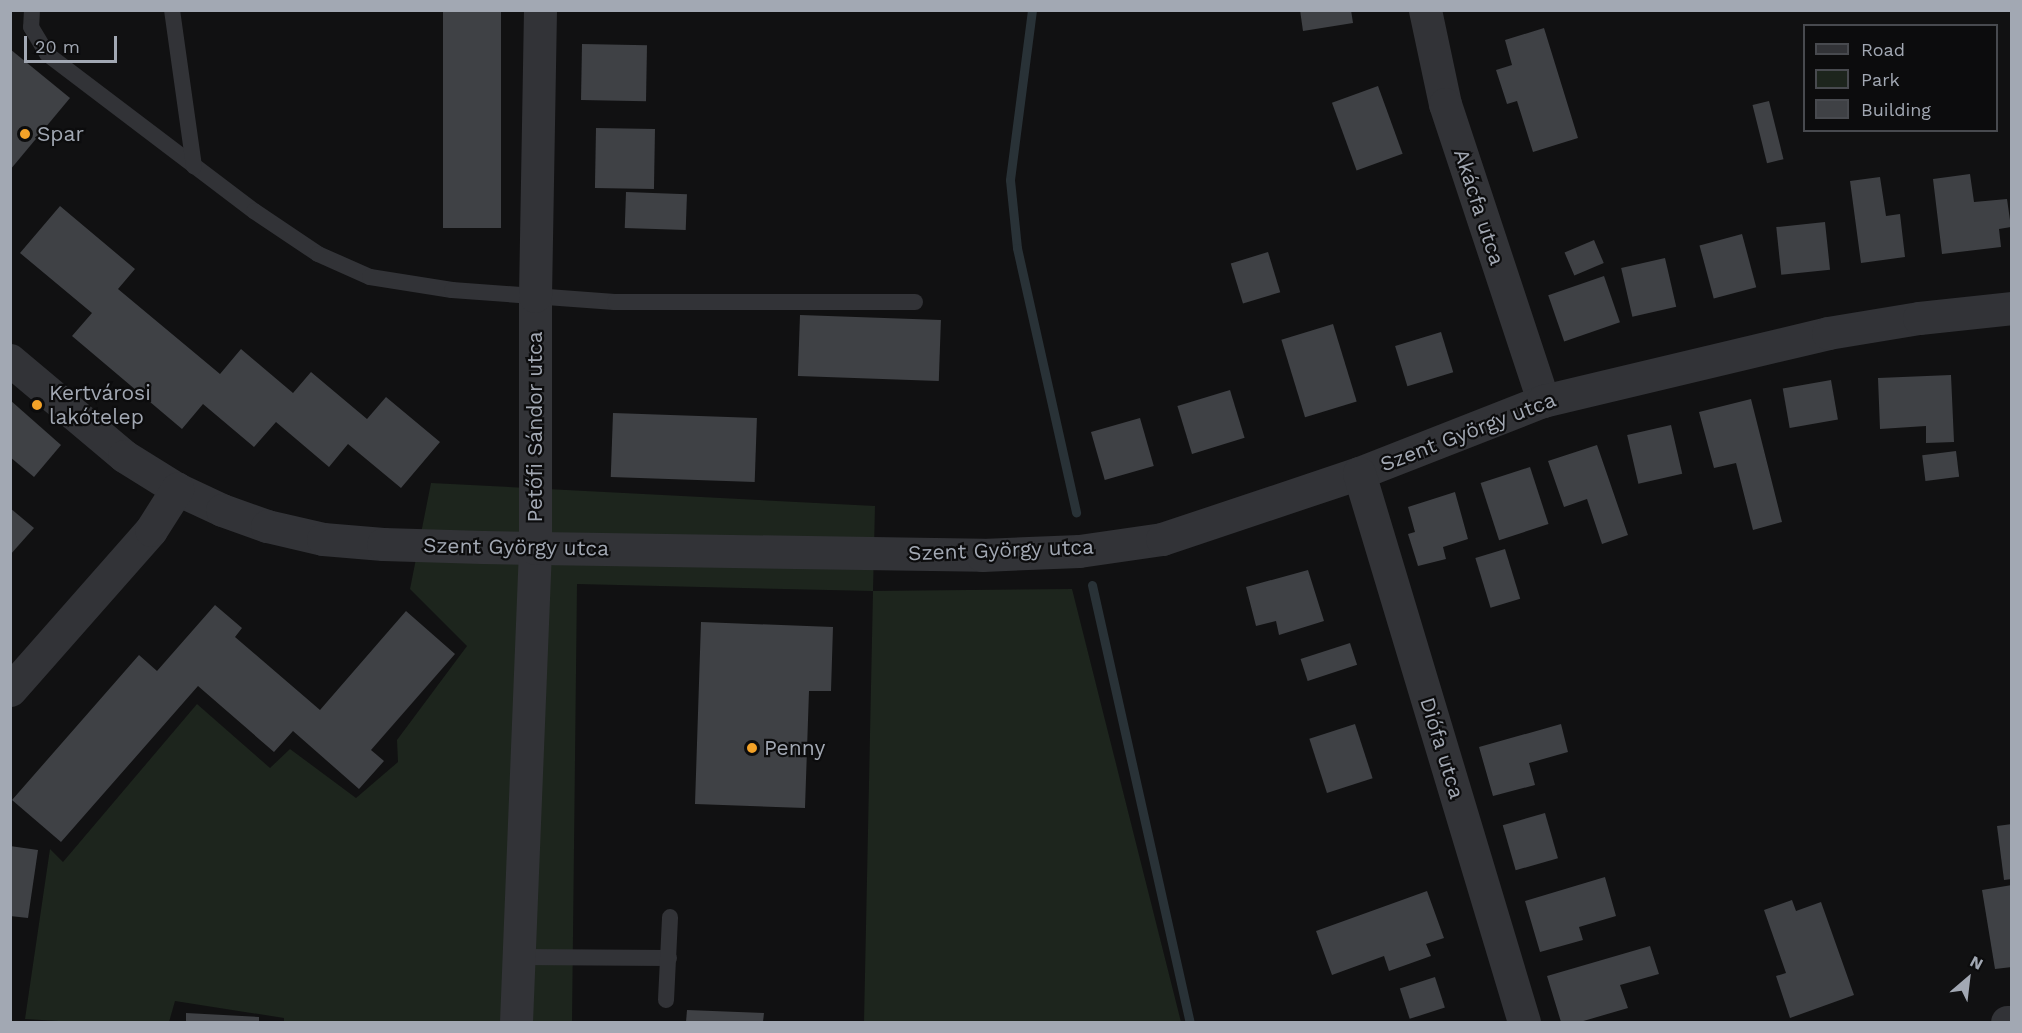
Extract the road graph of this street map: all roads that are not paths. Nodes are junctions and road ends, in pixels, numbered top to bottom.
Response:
1 (32, 10) edge
2 (172, 10) edge
3 (540, 10) edge
4 (1425, 10) edge
5 (194, 166) junction
6 (535, 296) junction
7 (915, 302) dead end
8 (2012, 308) edge
9 (10, 360) edge
10 (1543, 400) junction
11 (1359, 473) junction
12 (177, 489) junction
13 (535, 548) junction
14 (10, 690) edge
15 (670, 916) dead end
16 (519, 957) junction
17 (669, 958) junction
18 (666, 1000) dead end
19 (516, 1023) edge
20 (1524, 1023) edge

1 - 5 lane
2 - 5 lane
3 - 6 street, Petőfi Sándor utca
4 - 10 street, Akácfa utca
5 - 6 lane
6 - 7 lane
6 - 13 street, Petőfi Sándor utca
8 - 10 street, Szent György utca
9 - 12 street, Szent György utca
10 - 11 street, Szent György utca
11 - 13 street, Szent György utca
11 - 20 street, Diófa utca
12 - 13 street, Szent György utca
12 - 14 street
13 - 16 street, Petőfi Sándor utca
15 - 17 lane
16 - 17 lane
16 - 19 street, Petőfi Sándor utca
17 - 18 lane

